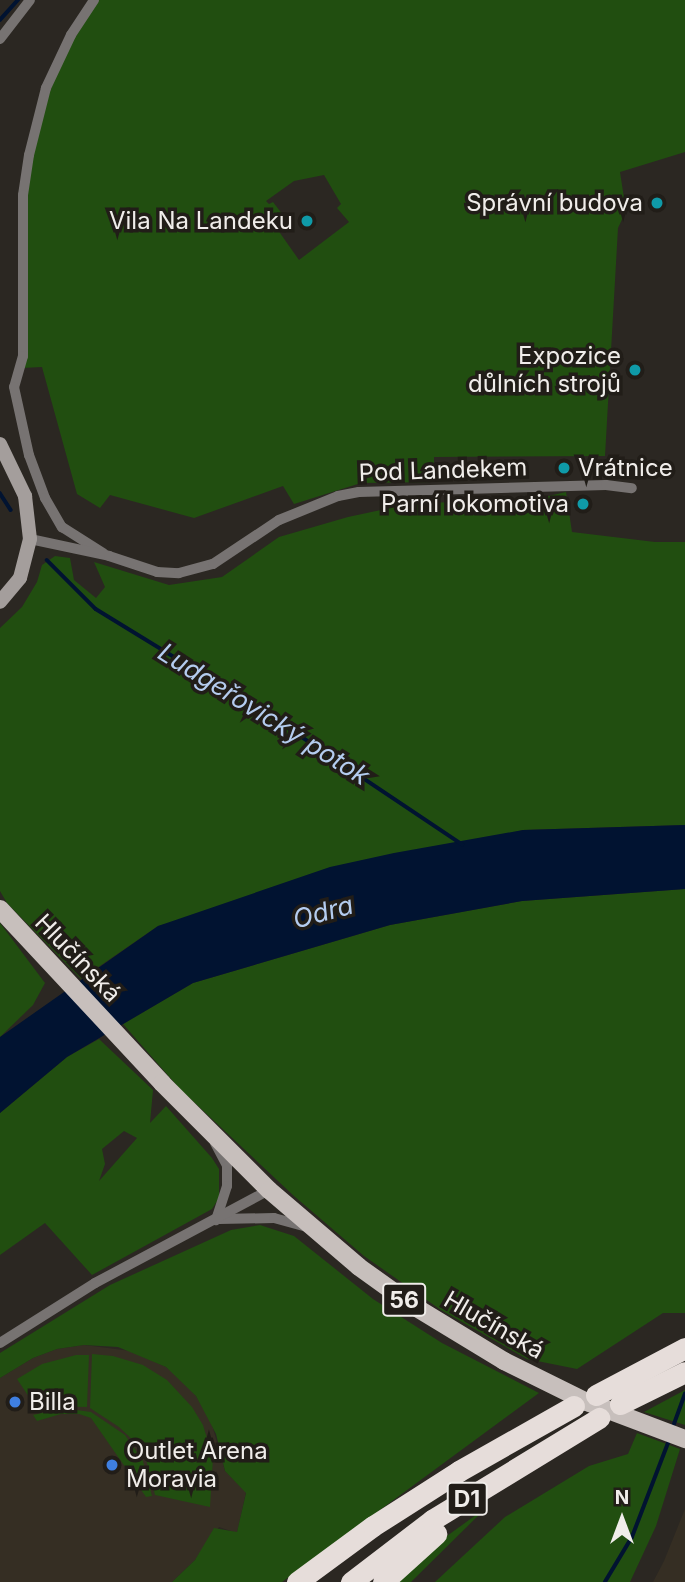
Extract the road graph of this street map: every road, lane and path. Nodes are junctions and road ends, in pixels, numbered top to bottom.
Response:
1 (30, 0) edge
2 (94, 0) edge
3 (0, 39) edge
4 (0, 444) edge
5 (632, 488) dead end
6 (30, 539) junction
7 (109, 556) junction
8 (0, 602) edge
9 (0, 909) edge
10 (206, 1127) junction
11 (269, 1190) junction
12 (216, 1220) junction
13 (311, 1228) junction
14 (0, 1343) edge
15 (685, 1348) edge
16 (685, 1372) edge
17 (596, 1395) dead end
18 (620, 1404) dead end
19 (574, 1406) dead end
20 (685, 1439) edge
21 (515, 1441) junction
22 (297, 1582) edge
23 (321, 1582) edge
24 (351, 1582) edge
25 (383, 1582) edge

1 - 3 street
2 - 7 street, Pod Landekem
4 - 6 street
5 - 7 street, Pod Landekem
6 - 7 street, Pod Landekem
6 - 8 street
9 - 10 main road, Hlučínská / 56
10 - 11 main road, Hlučínská / 56
10 - 12 street
11 - 12 street
11 - 13 main road, Hlučínská / 56
12 - 13 street
12 - 14 street
13 - 20 main road, Hlučínská / 56
15 - 17 highway
16 - 18 highway
19 - 21 highway, D1
21 - 22 highway, D1
21 - 23 highway, D1
24 - 25 highway, D1

